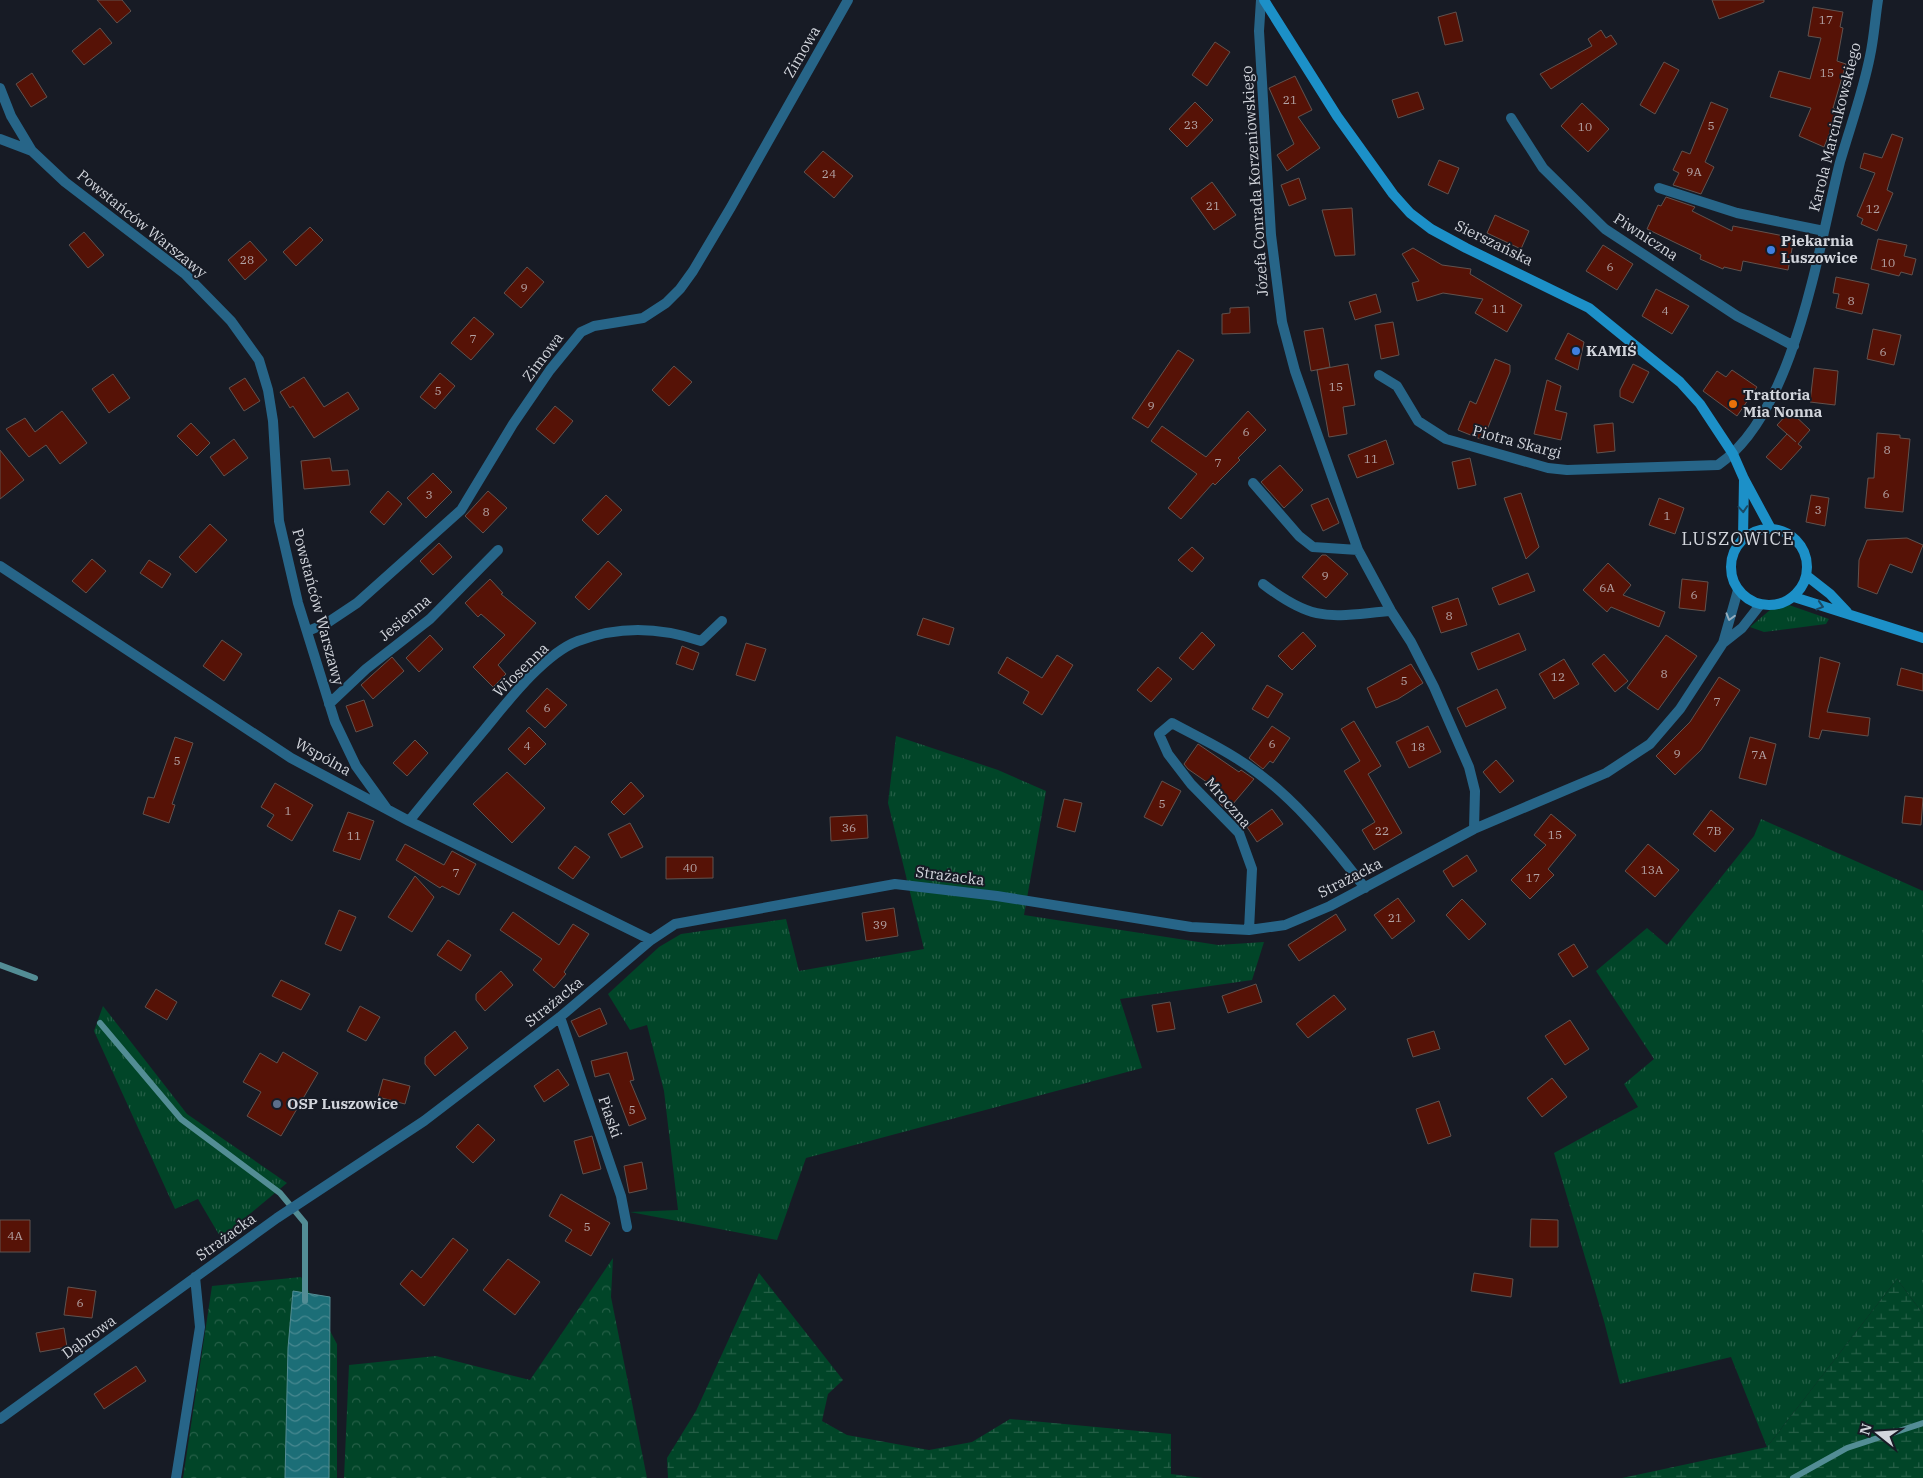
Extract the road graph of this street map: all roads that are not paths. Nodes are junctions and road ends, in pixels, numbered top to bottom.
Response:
1 (848, 0) edge
2 (1262, 0) edge
3 (1878, 0) edge
4 (0, 88) edge
5 (1511, 118) dead end
6 (0, 139) edge
7 (32, 151) junction
8 (1658, 188) dead end
9 (1824, 231) junction
10 (1794, 346) junction
11 (1379, 375) dead end
12 (1733, 454) junction
13 (1744, 479) junction
14 (1253, 483) dead end
15 (1771, 529) junction
16 (1743, 538) junction
17 (498, 550) dead end
18 (1358, 550) junction
19 (0, 566) edge
20 (1807, 576) junction
21 (1264, 584) dead end
22 (1738, 590) junction
23 (1794, 597) junction
24 (1760, 605) junction
25 (1391, 610) junction
26 (1847, 612) junction
27 (722, 621) dead end
28 (308, 631) junction
29 (1923, 638) edge
30 (1723, 644) junction
31 (328, 704) junction
32 (386, 809) junction
33 (410, 821) junction
34 (1474, 829) junction
35 (1366, 888) junction
36 (1249, 930) junction
37 (651, 940) junction
38 (560, 1017) junction
39 (627, 1227) dead end
40 (196, 1277) junction
41 (0, 1420) edge
42 (176, 1478) edge

1 - 28 street, Zimowa
2 - 12 street, Sierszańska
2 - 18 street, Józefa Conrada Korzeniowskiego
3 - 9 street, Karola Marcinkowskiego
4 - 7 street, Powstańców Warszawy
5 - 10 street, Piwniczna
6 - 7 street
7 - 28 street, Powstańców Warszawy
8 - 9 street, Karola Marcinkowskiego
9 - 10 street, Karola Marcinkowskiego
10 - 12 street, Karola Marcinkowskiego
11 - 12 street, Piotra Skargi
12 - 13 street, Sierszańska
13 - 15 street, Sierszańska
13 -> 16 street, Sierszańska
14 - 18 street
15 - 16 street
15 - 20 street
16 - 22 street
17 - 31 street, Jesienna
18 - 25 street, Józefa Conrada Korzeniowskiego
19 - 32 street, Wspólna
20 - 23 street
20 - 26 street
21 - 25 street
22 - 24 street
22 -> 30 street, Strażacka
23 - 24 street
23 -> 26 street
24 - 30 street, Strażacka
25 - 34 street, Józefa Conrada Korzeniowskiego
26 - 29 street
27 - 33 street, Wiosenna
28 - 31 street, Powstańców Warszawy
30 - 34 street, Strażacka
31 - 32 street, Powstańców Warszawy
32 - 33 street, Wspólna
33 - 37 street, Wspólna
34 - 35 street, Strażacka
35 - 36 street, Strażacka
35 - 36 street, Mroczna
36 - 37 street, Strażacka
37 - 38 street, Strażacka
38 - 39 street, Piaski
38 - 40 street, Strażacka
40 - 41 street, Dąbrowa
40 - 42 street

